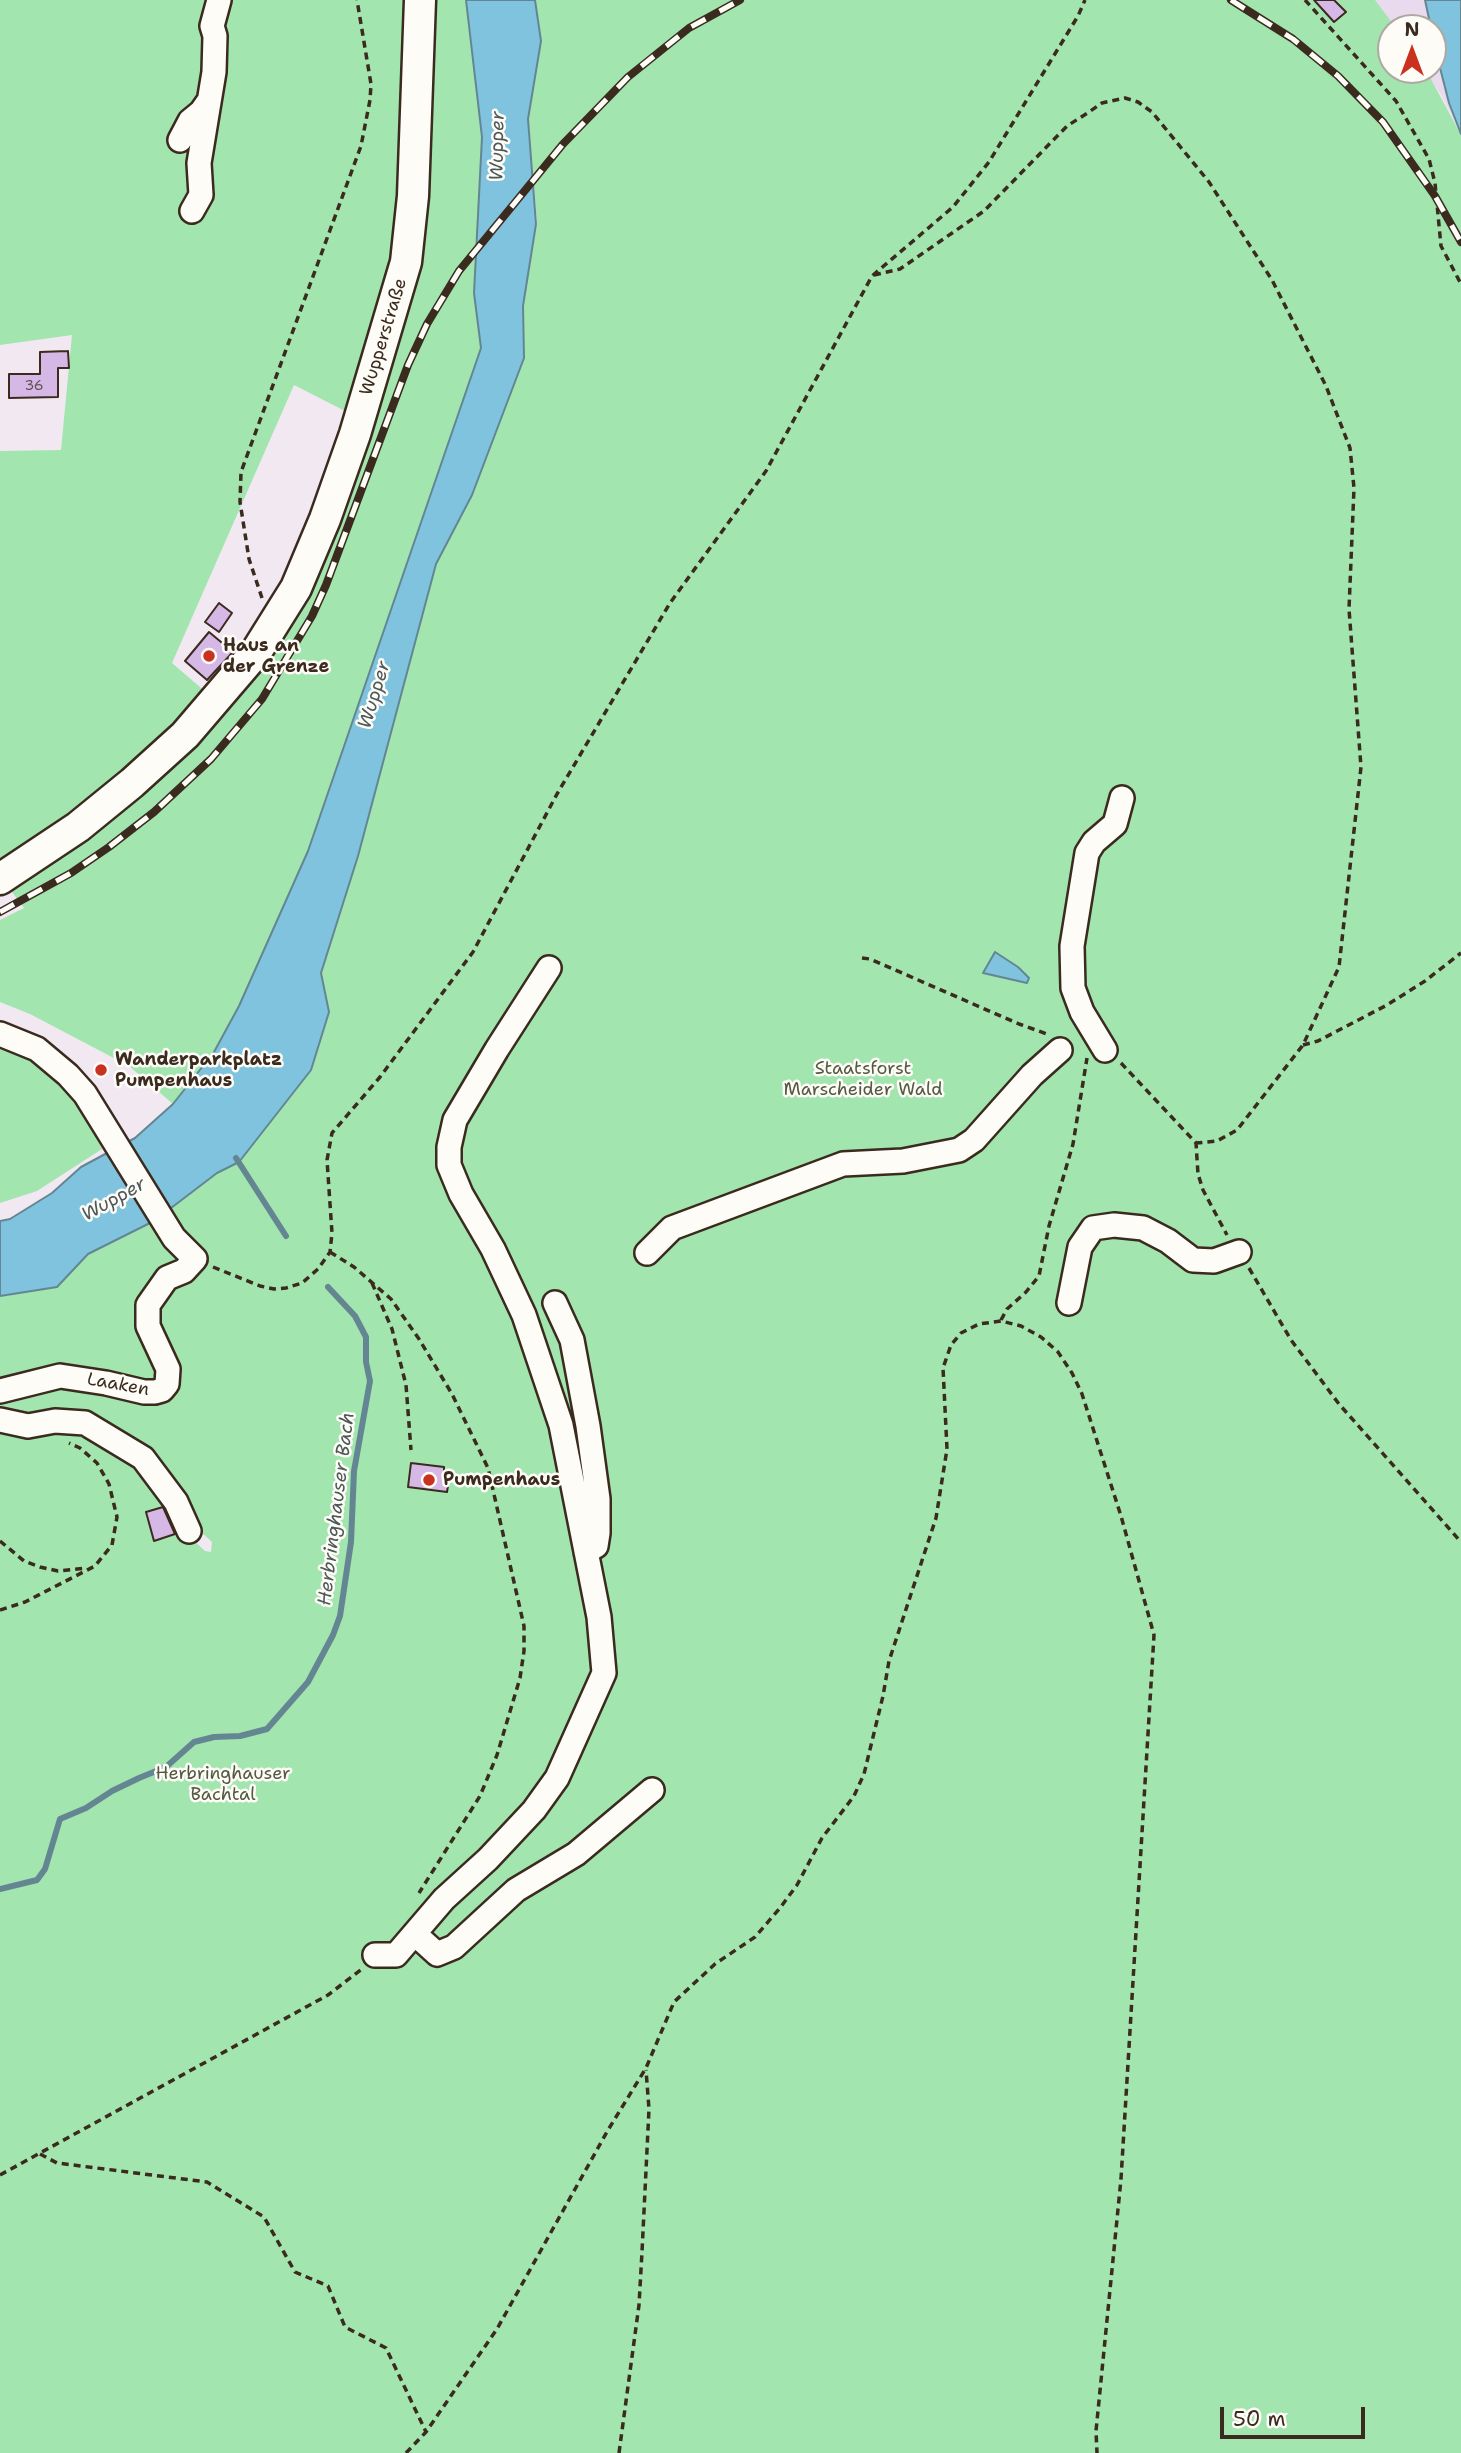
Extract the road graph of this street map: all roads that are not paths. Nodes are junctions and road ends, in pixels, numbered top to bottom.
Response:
1 (219, 0) edge
2 (420, 0) edge
3 (208, 103) junction
4 (180, 140) dead end
5 (192, 211) dead end
6 (1122, 798) dead end
7 (0, 879) edge
8 (549, 968) dead end
9 (0, 1034) edge
10 (1057, 1043) road end
11 (1099, 1050) road end
12 (1239, 1252) road end
13 (648, 1253) dead end
14 (555, 1303) dead end
15 (1069, 1303) dead end
16 (0, 1391) edge
17 (0, 1420) edge
18 (189, 1531) dead end
19 (586, 1552) junction
20 (652, 1790) dead end
21 (415, 1934) junction
22 (375, 1955) road end

1 - 3 street
2 - 7 main road, Wupperstraße
3 - 4 street
3 - 5 street
6 - 11 street
8 - 19 street
9 - 16 street, Laaken
10 - 13 street
12 - 15 street
14 - 19 street
17 - 18 street
19 - 21 street
20 - 21 street
21 - 22 street

